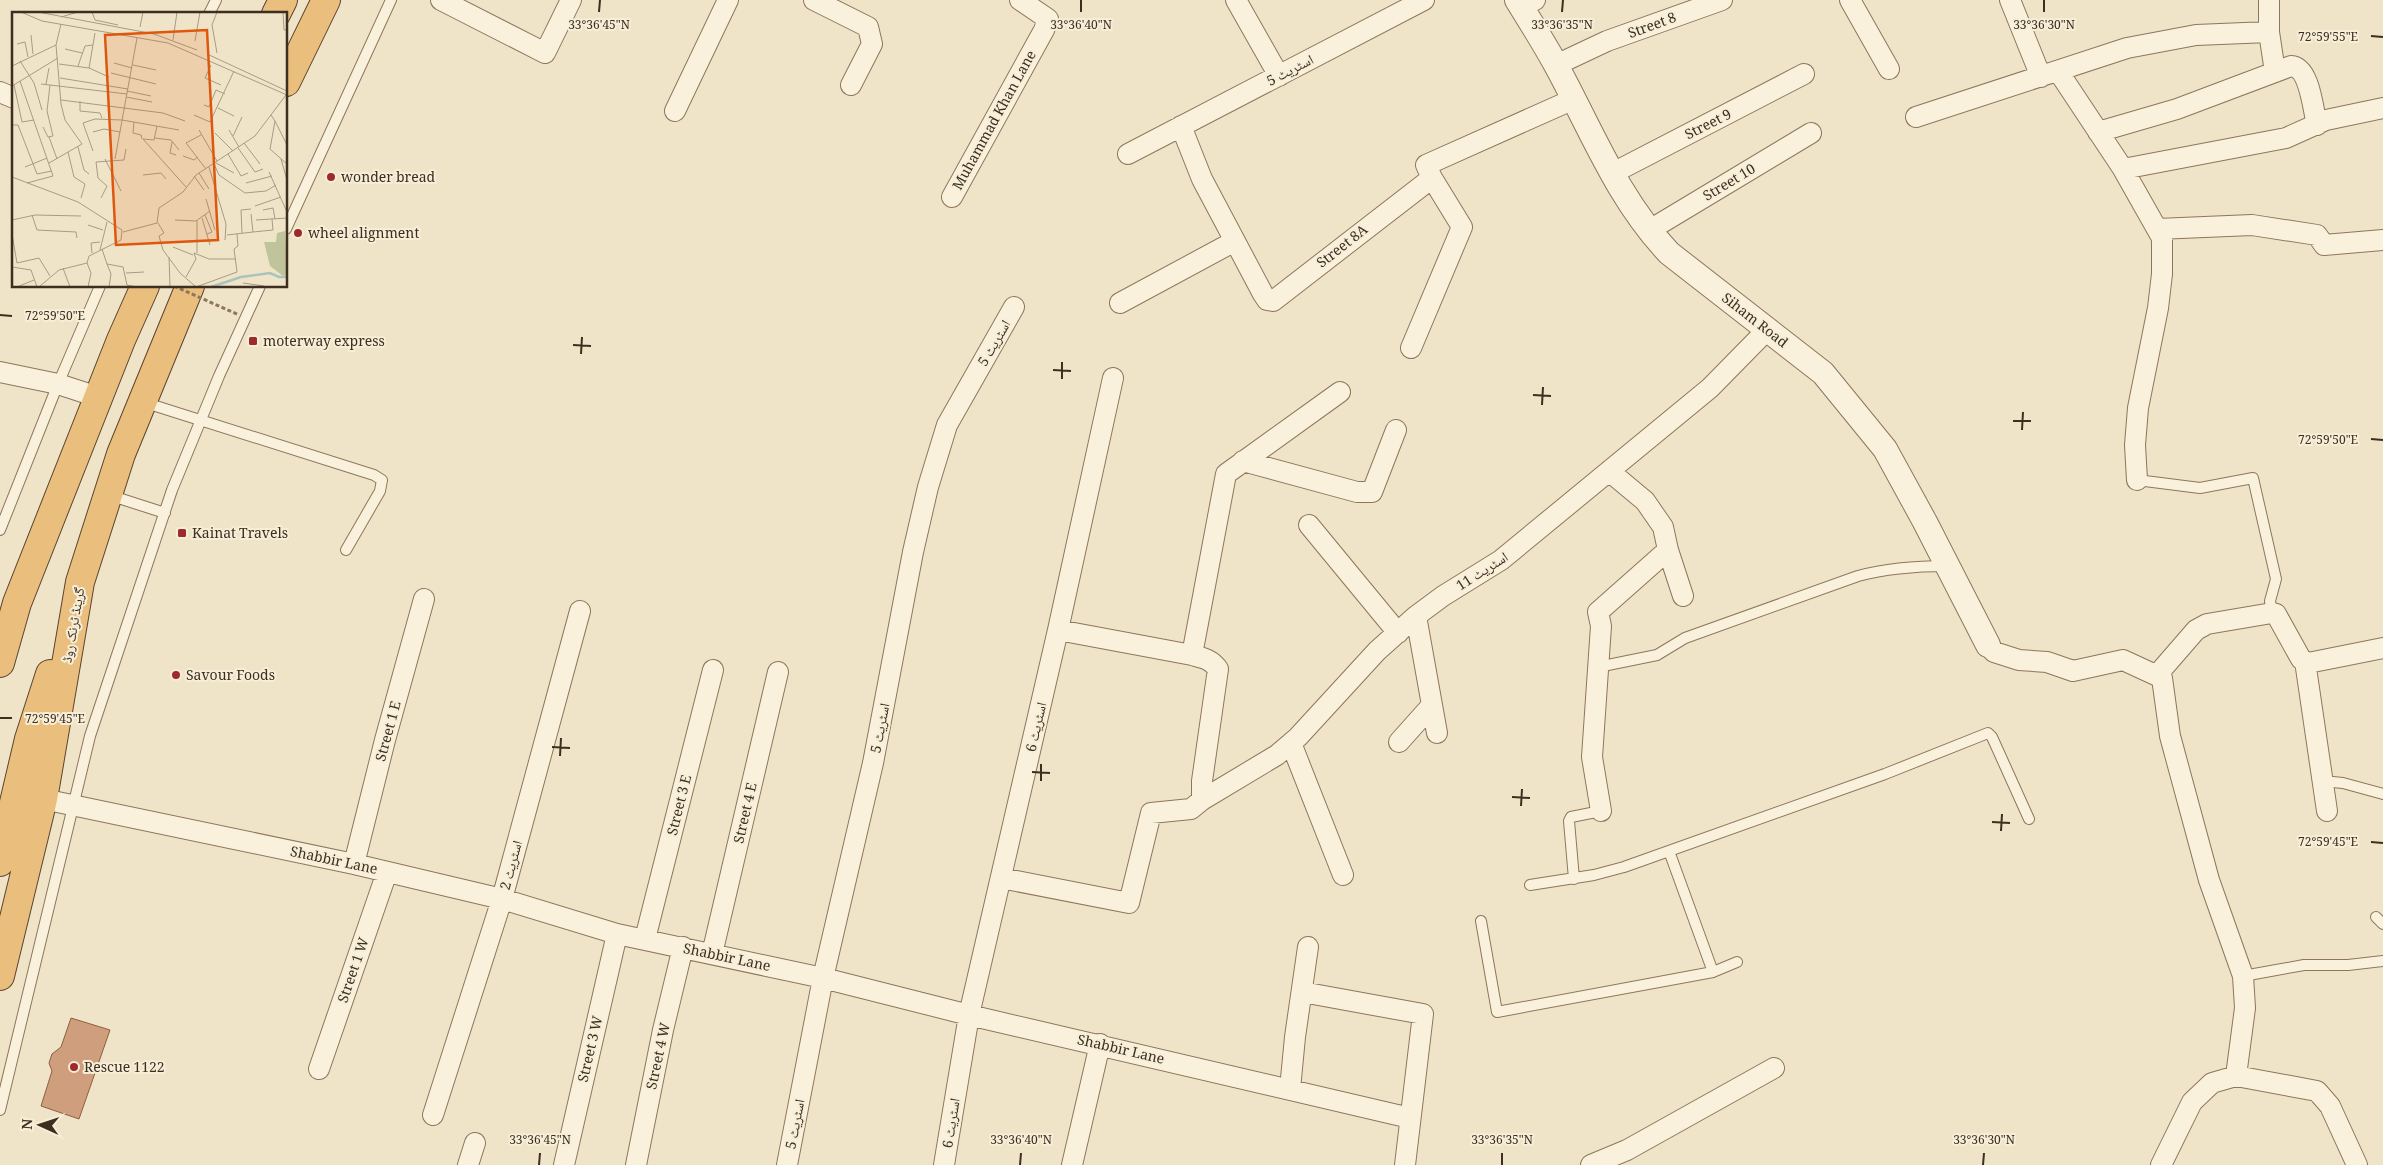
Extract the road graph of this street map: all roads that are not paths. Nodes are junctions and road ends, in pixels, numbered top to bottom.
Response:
1 (216, 0) edge
2 (283, 0) edge
3 (326, 0) edge
4 (391, 0) edge
5 (441, 0) edge
6 (571, 0) edge
7 (728, 0) edge
8 (814, 0) edge
9 (1020, 0) edge
10 (1236, 0) edge
11 (1424, 0) edge
12 (1722, 0) edge
13 (1850, 0) edge
14 (2010, 0) edge
15 (2269, 0) edge
16 (1524, 2) edge
17 (211, 12) edge
18 (277, 12) edge
19 (2269, 32) junction
20 (1556, 64) junction
21 (1889, 69) dead end
22 (2275, 72) junction
23 (1804, 74) dead end
24 (2050, 74) junction
25 (1279, 76) junction
26 (288, 78) edge
27 (851, 85) dead end
28 (0, 92) edge
29 (12, 97) edge
30 (1574, 99) junction
31 (2383, 108) edge
32 (675, 111) dead end
33 (1916, 117) dead end
34 (2317, 125) junction
35 (1181, 126) junction
36 (2098, 132) junction
37 (1811, 133) dead end
38 (1128, 154) dead end
39 (2123, 169) junction
40 (1611, 174) junction
41 (1432, 178) junction
42 (952, 197) dead end
43 (288, 226) edge
44 (2157, 229) junction
45 (1648, 231) junction
46 (2383, 240) edge
47 (1235, 242) junction
48 (99, 288) edge
49 (144, 288) edge
50 (189, 288) edge
51 (259, 288) edge
52 (1120, 303) dead end
53 (1014, 307) dead end
54 (1768, 329) junction
55 (1411, 348) dead end
56 (0, 372) edge
57 (1113, 378) dead end
58 (58, 384) junction
59 (1340, 392) dead end
60 (98, 396) junction
61 (142, 402) junction
62 (201, 421) junction
63 (1396, 430) dead end
64 (1243, 461) junction
65 (1609, 471) junction
66 (2137, 480) joint
67 (108, 495) junction
68 (165, 512) junction
69 (1309, 526) dead end
70 (0, 530) edge
71 (346, 550) dead end
72 (1668, 550) junction
73 (1948, 566) junction
74 (80, 582) junction
75 (1683, 596) dead end
76 (424, 600) dead end
77 (580, 611) dead end
78 (2272, 613) junction
79 (1416, 616) junction
80 (1058, 630) junction
81 (4, 632) edge
82 (1398, 632) junction
83 (1988, 645) joint
84 (2383, 648) edge
85 (1192, 655) junction
86 (2305, 661) junction
87 (0, 663) edge
88 (1598, 667) junction
89 (713, 670) dead end
90 (778, 672) dead end
91 (2157, 676) junction
92 (1432, 705) junction
93 (1437, 733) dead end
94 (1399, 742) dead end
95 (1291, 743) junction
96 (2322, 781) junction
97 (2383, 794) edge
98 (1202, 795) junction
99 (43, 799) junction
100 (73, 806) junction
101 (1601, 810) joint
102 (2327, 811) dead end
103 (2028, 819) dead end
104 (1669, 852) junction
105 (0, 862) edge
106 (354, 864) junction
107 (387, 872) junction
108 (1344, 875) dead end
109 (1001, 878) junction
110 (1574, 879) junction
111 (1530, 885) dead end
112 (502, 899) junction
113 (1481, 921) dead end
114 (617, 934) junction
115 (645, 939) junction
116 (1308, 947) dead end
117 (683, 948) junction
118 (712, 954) junction
119 (2383, 961) edge
120 (1737, 962) dead end
121 (1713, 972) junction
122 (0, 976) edge
123 (2244, 976) junction
124 (823, 978) junction
125 (1302, 992) junction
126 (969, 1015) junction
127 (1100, 1044) junction
128 (1774, 1068) dead end
129 (319, 1069) dead end
130 (2236, 1076) junction
131 (1290, 1089) junction
132 (0, 1110) edge
133 (433, 1115) dead end
134 (1410, 1118) junction
135 (475, 1143) dead end
136 (468, 1165) edge
137 (564, 1165) edge
138 (636, 1165) edge
139 (787, 1165) edge
140 (944, 1165) edge
141 (1072, 1165) edge
142 (1405, 1165) edge
143 (1591, 1165) edge
144 (2161, 1165) edge
145 (2357, 1165) edge

1 - 17 lane
2 - 18 highway
3 - 26 highway
4 - 43 lane
5 - 6 street
7 - 32 street
8 - 27 street
9 - 42 street, Muhammad Khan Lane
10 - 25 street
11 - 25 street, اسٹریٹ 5
12 - 20 street, Street 8
13 - 21 street
14 - 24 street
15 - 19 street
16 - 20 street, Siham Road
19 - 22 street
19 - 24 street
20 - 30 street, Siham Road
22 - 34 street
22 - 36 street
23 - 40 street, Street 9
24 - 33 street
24 - 36 street
25 - 35 street, اسٹریٹ 5
28 - 29 street
30 - 40 street, Siham Road
30 - 41 street
31 - 34 street
34 - 39 street
35 - 38 street, اسٹریٹ 5
35 - 47 street, Street 8A
36 - 39 street
37 - 45 street, Street 10
39 - 44 street
40 - 45 street, Siham Road
41 - 47 street, Street 8A
41 - 55 street
44 - 46 street
44 - 66 street
45 - 54 street, Siham Road
47 - 52 street
48 - 58 lane
49 - 60 highway
50 - 61 highway, گرینڈ ٹرنک روڈ
51 - 62 lane
53 - 124 street, اسٹریٹ 5
54 - 65 street, اسٹریٹ 11
54 - 73 street, Siham Road
56 - 58 street
57 - 80 street, اسٹریٹ 6
58 - 60 street
58 - 70 lane
59 - 64 street
60 - 81 highway
61 - 62 lane
61 - 67 highway, گرینڈ ٹرنک روڈ
62 - 68 lane
62 - 71 lane
63 - 64 street
64 - 85 street
65 - 72 street
65 - 79 street, اسٹریٹ 11
66 - 78 lane
67 - 68 lane
67 - 74 highway, گرینڈ ٹرنک روڈ
68 - 100 lane
69 - 82 street
72 - 75 street
72 - 88 street
73 - 83 street, Siham Road
73 - 88 lane
74 - 99 highway, گرینڈ ٹرنک روڈ
74 - 105 highway
76 - 106 street, Street 1 E
77 - 112 street, اسٹریٹ 2
78 - 86 street
78 - 91 street
79 - 82 street, اسٹریٹ 11
79 - 92 street
80 - 85 street
80 - 109 street, اسٹریٹ 6
81 - 87 highway
82 - 95 street, اسٹریٹ 11
83 - 91 street
84 - 86 street
85 - 98 street
86 - 96 street
88 - 101 street
89 - 115 street, Street 3 E
90 - 118 street, Street 4 E
91 - 123 street
92 - 93 street
92 - 94 street
95 - 98 street, اسٹریٹ 11
95 - 108 street
96 - 97 lane
96 - 102 street
98 - 109 street, اسٹریٹ 11
99 - 100 street, Shabbir Lane
99 - 122 highway, گرینڈ ٹرنک روڈ
100 - 106 street, Shabbir Lane
100 - 132 lane
101 - 110 lane
103 - 104 lane
104 - 110 lane
104 - 121 lane
106 - 107 street, Shabbir Lane
107 - 112 street, Shabbir Lane
107 - 129 street, Street 1 W
109 - 126 street, اسٹریٹ 6
110 - 111 lane
112 - 114 street, Shabbir Lane
112 - 133 street, اسٹریٹ 2
113 - 121 lane
114 - 115 street, Shabbir Lane
114 - 137 street, Street 3 W
115 - 117 street, Shabbir Lane
116 - 125 street
117 - 118 street, Shabbir Lane
117 - 138 street, Street 4 W
118 - 124 street, Shabbir Lane
119 - 123 lane
120 - 121 lane
123 - 130 street
124 - 126 street, Shabbir Lane
124 - 139 street, اسٹریٹ 5
125 - 131 street
125 - 134 street
126 - 127 street, Shabbir Lane
126 - 140 street, اسٹریٹ 6
127 - 131 street, Shabbir Lane
127 - 141 street
128 - 143 street
130 - 144 street
130 - 145 street
131 - 134 street, Shabbir Lane
134 - 142 street
135 - 136 street

